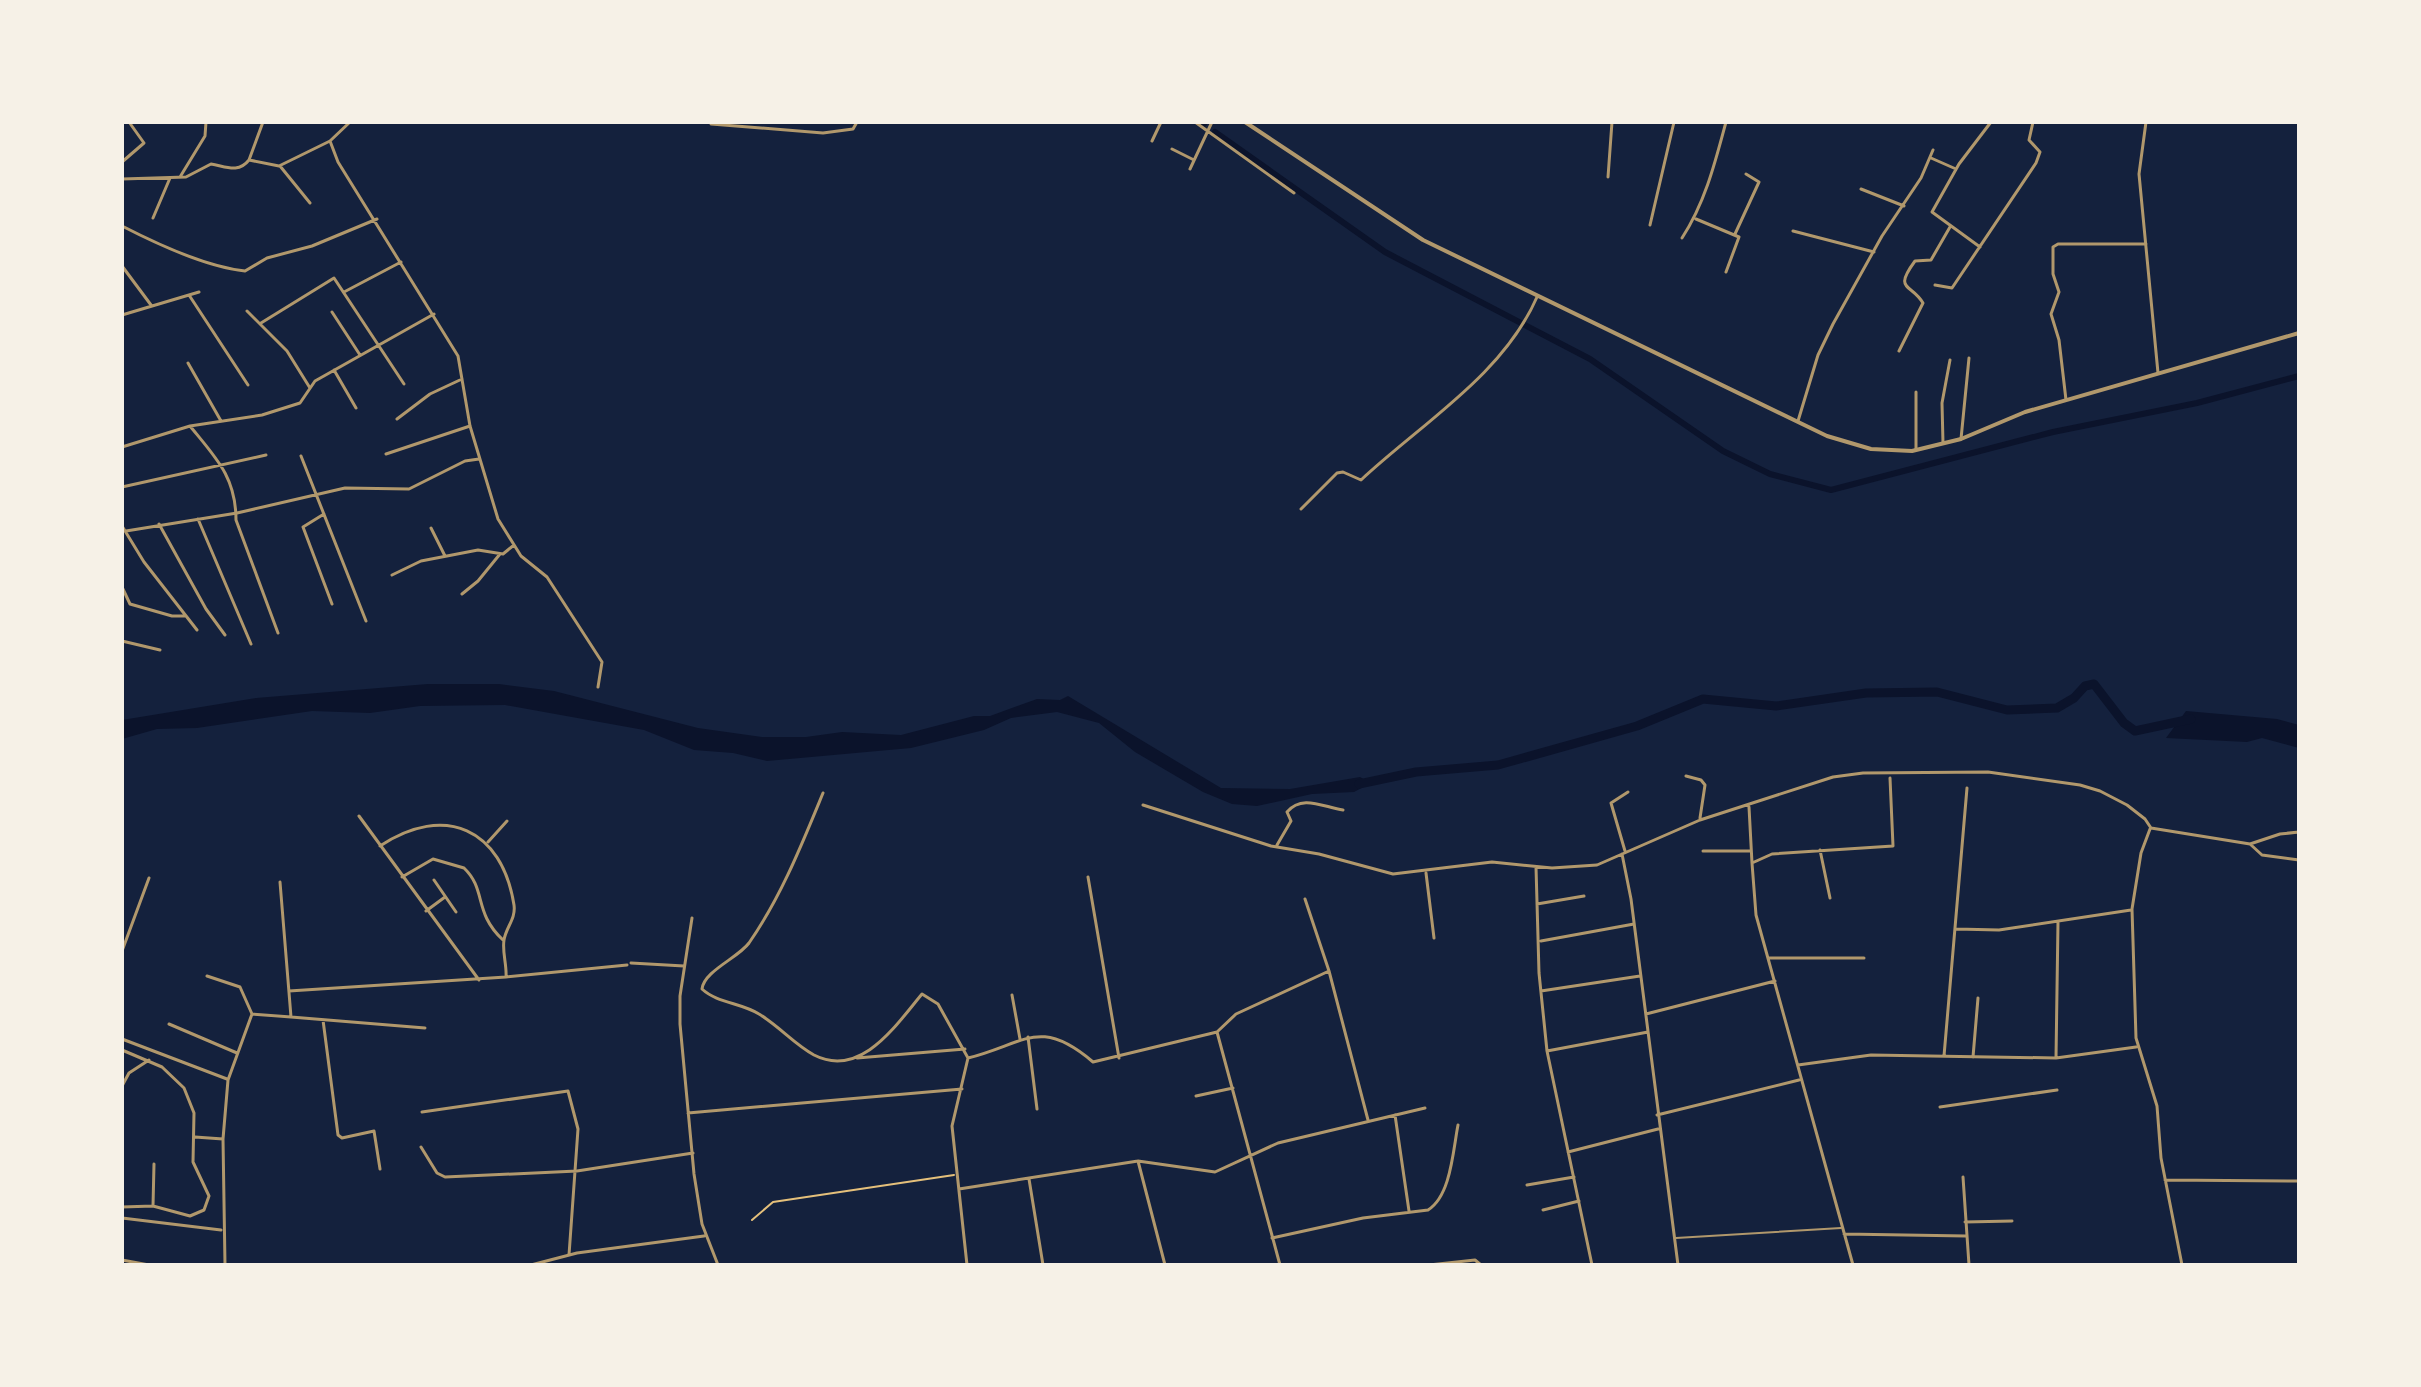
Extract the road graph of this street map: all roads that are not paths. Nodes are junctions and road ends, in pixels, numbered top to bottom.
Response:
1 (129, 122) edge
2 (206, 122) edge
3 (263, 122) edge
4 (350, 122) edge
5 (857, 122) edge
6 (1161, 122) edge
7 (1195, 122) edge
8 (1212, 122) edge
9 (1245, 122) edge
10 (1612, 122) edge
11 (1674, 122) edge
12 (1726, 122) edge
13 (1991, 122) edge
14 (2033, 122) edge
15 (2146, 122) edge
16 (2201, 122) edge
17 (2299, 122) edge
18 (711, 124) dead end
19 (1207, 132) junction
20 (330, 141) junction
21 (1152, 141) dead end
22 (2299, 142) edge
23 (1172, 149) dead end
24 (1933, 150) dead end
25 (2299, 153) edge
26 (1931, 158) junction
27 (1194, 160) junction
28 (122, 162) edge
29 (248, 162) junction
30 (279, 166) junction
31 (1190, 169) dead end
32 (1956, 169) junction
33 (1746, 174) dead end
34 (170, 177) junction
35 (180, 177) junction
36 (1608, 177) dead end
37 (122, 179) edge
38 (1861, 189) dead end
39 (1294, 193) dead end
40 (310, 203) dead end
41 (1904, 206) junction
42 (153, 218) dead end
43 (1695, 218) junction
44 (377, 219) junction
45 (1650, 225) dead end
46 (122, 226) edge
47 (1950, 227) junction
48 (1793, 231) dead end
49 (1735, 234) junction
50 (1682, 238) dead end
51 (2146, 244) junction
52 (1980, 247) junction
53 (1874, 252) junction
54 (402, 261) junction
55 (122, 266) edge
56 (1726, 272) dead end
57 (1935, 285) dead end
58 (199, 292) dead end
59 (344, 292) junction
60 (189, 295) junction
61 (1537, 297) junction
62 (152, 306) junction
63 (247, 311) dead end
64 (332, 312) dead end
65 (434, 314) junction
66 (122, 315) edge
67 (261, 323) junction
68 (2299, 333) edge
69 (379, 344) junction
70 (1899, 351) dead end
71 (360, 355) junction
72 (1969, 358) dead end
73 (1950, 360) dead end
74 (188, 363) dead end
75 (334, 370) junction
76 (2158, 373) junction
77 (462, 379) junction
78 (404, 384) dead end
79 (248, 385) dead end
80 (310, 388) junction
81 (1916, 392) dead end
82 (2066, 400) junction
83 (356, 408) dead end
84 (397, 419) dead end
85 (221, 421) junction
86 (1797, 422) junction
87 (190, 426) junction
88 (470, 426) junction
89 (1961, 439) junction
90 (1943, 443) junction
91 (122, 447) edge
92 (1916, 450) junction
93 (386, 454) dead end
94 (266, 455) dead end
95 (301, 456) dead end
96 (479, 459) junction
97 (223, 466) junction
98 (122, 487) edge
99 (316, 493) junction
100 (1301, 509) dead end
101 (237, 513) junction
102 (324, 514) junction
103 (198, 517) junction
104 (159, 524) junction
105 (122, 526) edge
106 (431, 528) dead end
107 (126, 531) junction
108 (514, 545) junction
109 (500, 554) junction
110 (445, 556) junction
111 (392, 575) dead end
112 (122, 587) edge
113 (462, 594) dead end
114 (332, 604) dead end
115 (184, 616) junction
116 (366, 621) dead end
117 (197, 630) dead end
118 (278, 633) dead end
119 (225, 635) dead end
120 (122, 641) edge
121 (251, 644) dead end
122 (160, 650) dead end
123 (598, 687) dead end
124 (1686, 776) dead end
125 (1890, 778) dead end
126 (1967, 788) dead end
127 (1628, 792) dead end
128 (823, 793) dead end
129 (1143, 805) dead end
130 (1748, 807) junction
131 (1343, 810) dead end
132 (359, 816) dead end
133 (1700, 820) junction
134 (507, 821) dead end
135 (2151, 828) junction
136 (2299, 832) edge
137 (488, 842) junction
138 (2250, 844) junction
139 (380, 846) junction
140 (1276, 847) junction
141 (1820, 850) junction
142 (1703, 851) dead end
143 (1752, 851) junction
144 (1623, 852) junction
145 (2299, 860) edge
146 (1752, 863) junction
147 (1536, 867) junction
148 (1426, 873) junction
149 (402, 877) junction
150 (1088, 877) dead end
151 (149, 878) dead end
152 (434, 880) dead end
153 (280, 882) dead end
154 (1584, 896) dead end
155 (445, 897) junction
156 (1830, 898) dead end
157 (1305, 899) dead end
158 (1537, 904) junction
159 (2132, 909) junction
160 (426, 911) junction
161 (456, 912) dead end
162 (692, 918) dead end
163 (2058, 922) junction
164 (1634, 924) junction
165 (1956, 929) junction
166 (1434, 938) dead end
167 (503, 940) junction
168 (1541, 941) junction
169 (122, 951) edge
170 (1768, 958) junction
171 (1864, 958) dead end
172 (684, 966) junction
173 (1329, 971) junction
174 (207, 976) dead end
175 (1641, 976) junction
176 (506, 977) junction
177 (479, 980) junction
178 (1775, 981) junction
179 (289, 991) junction
180 (1541, 991) junction
181 (1012, 995) dead end
182 (1978, 998) dead end
183 (252, 1014) junction
184 (1646, 1014) junction
185 (291, 1017) junction
186 (323, 1020) junction
187 (169, 1024) dead end
188 (425, 1028) dead end
189 (1217, 1032) junction
190 (1648, 1032) junction
191 (1028, 1037) junction
192 (122, 1039) edge
193 (1020, 1039) junction
194 (2138, 1047) junction
195 (965, 1049) junction
196 (122, 1050) edge
197 (1547, 1051) junction
198 (237, 1053) junction
199 (1944, 1056) junction
200 (1973, 1057) junction
201 (857, 1058) junction
202 (968, 1058) junction
203 (1119, 1058) junction
204 (2056, 1058) junction
205 (149, 1060) junction
206 (1798, 1065) junction
207 (228, 1080) junction
208 (1799, 1080) junction
209 (122, 1086) edge
210 (1233, 1088) junction
211 (962, 1089) junction
212 (2057, 1090) dead end
213 (1196, 1096) dead end
214 (1940, 1107) dead end
215 (1425, 1108) dead end
216 (1037, 1109) dead end
217 (422, 1112) dead end
218 (688, 1113) junction
219 (1395, 1114) junction
220 (1657, 1115) junction
221 (1368, 1120) junction
222 (1458, 1125) dead end
223 (1659, 1128) junction
224 (195, 1137) junction
225 (223, 1139) junction
226 (421, 1147) dead end
227 (1568, 1152) junction
228 (693, 1153) junction
229 (1248, 1158) junction
230 (1138, 1161) junction
231 (154, 1164) dead end
232 (380, 1169) dead end
233 (577, 1171) junction
234 (1574, 1177) junction
235 (1963, 1177) dead end
236 (1029, 1179) junction
237 (2165, 1180) junction
238 (2299, 1181) edge
239 (1527, 1185) dead end
240 (959, 1189) junction
241 (1579, 1201) junction
242 (153, 1206) junction
243 (122, 1207) edge
244 (1543, 1210) dead end
245 (1409, 1211) junction
246 (122, 1218) edge
247 (2012, 1221) dead end
248 (1965, 1222) junction
249 (1843, 1228) junction
250 (223, 1231) junction
251 (1844, 1234) junction
252 (705, 1236) junction
253 (1966, 1236) junction
254 (1272, 1238) junction
255 (1674, 1238) junction
256 (569, 1255) junction
257 (122, 1260) edge
258 (149, 1265) edge
259 (225, 1265) edge
260 (531, 1265) edge
261 (718, 1265) edge
262 (967, 1265) edge
263 (1043, 1265) edge
264 (1165, 1265) edge
265 (1280, 1265) edge
266 (1429, 1265) edge
267 (1481, 1265) edge
268 (1592, 1265) edge
269 (1678, 1265) edge
270 (1853, 1265) edge
271 (1969, 1265) edge
272 (2182, 1265) edge

1 - 28 street
2 - 35 street
3 - 29 street
4 - 20 street
5 - 18 street
6 - 21 street
7 - 19 street
8 - 19 street
9 - 61 street
10 - 36 street
11 - 45 street
12 - 43 street
13 - 32 street
14 - 52 street
15 - 51 street
16 - 17 street
19 - 27 street
19 - 39 street
20 - 30 street
20 - 44 street
22 - 25 street
23 - 27 street
24 - 26 street
26 - 32 street
26 - 41 street
27 - 31 street
29 - 30 street
29 - 35 street
30 - 40 street
32 - 47 street
33 - 49 street
34 - 35 street
34 - 37 street
34 - 42 street
38 - 41 street
41 - 53 street
43 - 49 street
43 - 50 street
44 - 46 street
44 - 54 street
47 - 52 street
47 - 70 street
48 - 53 street
49 - 56 street
51 - 76 street
51 - 82 street
52 - 57 street
53 - 86 street
54 - 59 street
54 - 65 street
55 - 62 street
58 - 60 street
59 - 67 street
59 - 69 street
60 - 62 street
60 - 79 street
61 - 86 street
61 - 100 street
62 - 66 street
63 - 67 street
64 - 71 street
65 - 69 street
65 - 77 street
67 - 80 street
68 - 76 street
69 - 71 street
69 - 78 street
71 - 75 street
72 - 89 street
73 - 90 street
74 - 85 street
75 - 80 street
75 - 83 street
76 - 82 street
77 - 84 street
77 - 88 street
80 - 85 street
81 - 92 street
82 - 89 street
85 - 87 street
86 - 92 street
87 - 91 street
87 - 97 street
88 - 93 street
88 - 96 street
89 - 90 street
90 - 92 street
94 - 97 street
95 - 99 street
96 - 99 street
96 - 108 street
97 - 98 street
97 - 101 street
99 - 101 street
99 - 102 street
101 - 103 street
101 - 118 street
102 - 114 street
102 - 116 street
103 - 104 street
103 - 121 street
104 - 107 street
104 - 119 street
105 - 107 street
106 - 110 street
107 - 115 street
108 - 109 street
108 - 123 street
109 - 110 street
109 - 113 street
110 - 111 street
112 - 115 street
115 - 117 street
120 - 122 street
124 - 133 street
125 - 141 street
126 - 165 street
127 - 144 street
128 - 201 street
129 - 140 street
130 - 133 street
130 - 135 street
130 - 143 street
131 - 140 street
132 - 139 street
133 - 144 street
134 - 137 street
135 - 138 street
135 - 159 street
136 - 138 street
137 - 139 street
137 - 167 street
138 - 145 street
139 - 149 street
140 - 148 street
141 - 146 street
141 - 156 street
142 - 143 street
143 - 146 street
144 - 147 street
144 - 164 street
146 - 170 street
147 - 148 street
147 - 158 street
148 - 166 street
149 - 160 street
149 - 167 street
150 - 203 street
151 - 169 street
152 - 155 street
153 - 179 street
154 - 158 street
155 - 160 street
155 - 161 street
157 - 173 street
158 - 168 street
159 - 163 street
159 - 194 street
160 - 177 street
162 - 172 street
163 - 165 street
163 - 204 street
164 - 168 street
164 - 175 street
165 - 199 street
167 - 176 street
168 - 180 street
170 - 171 street
170 - 178 street
172 - 176 street
172 - 218 street
173 - 189 street
173 - 221 street
174 - 183 street
175 - 180 street
175 - 184 street
176 - 177 street
177 - 179 street
178 - 184 street
178 - 206 street
179 - 185 street
180 - 197 street
181 - 193 street
182 - 200 street
183 - 185 street
183 - 198 street
184 - 190 street
185 - 186 street
186 - 188 street
186 - 232 street
187 - 198 street
189 - 203 street
189 - 210 street
190 - 197 street
190 - 220 street
191 - 193 street
191 - 203 street
191 - 216 street
192 - 207 street
193 - 202 street
194 - 204 street
194 - 237 street
195 - 201 street
195 - 201 street
195 - 202 street
196 - 205 street
197 - 227 street
198 - 207 street
199 - 200 street
199 - 206 street
200 - 204 street
202 - 211 street
205 - 209 street
205 - 224 street
206 - 208 street
207 - 225 street
208 - 220 street
208 - 249 street
210 - 213 street
210 - 229 street
211 - 218 street
211 - 240 street
212 - 214 street
215 - 219 street
217 - 233 street
218 - 228 street
219 - 221 street
219 - 245 street
220 - 223 street
221 - 229 street
222 - 245 street
223 - 227 street
223 - 255 street
224 - 225 street
224 - 242 street
225 - 250 street
226 - 233 street
227 - 234 street
228 - 233 street
228 - 252 street
229 - 230 street
229 - 254 street
230 - 236 street
230 - 264 street
231 - 242 street
233 - 256 street
234 - 239 street
234 - 241 street
235 - 248 street
236 - 240 street
236 - 263 street
237 - 238 street
237 - 272 street
240 - 262 street
241 - 244 street
241 - 268 street
242 - 243 street
245 - 254 street
246 - 250 street
247 - 248 street
248 - 253 street
249 - 251 street
249 - 255 lane
250 - 259 street
251 - 253 street
251 - 270 street
252 - 256 street
252 - 261 street
253 - 271 street
254 - 265 street
255 - 269 street
256 - 260 street
257 - 258 street
266 - 267 street

